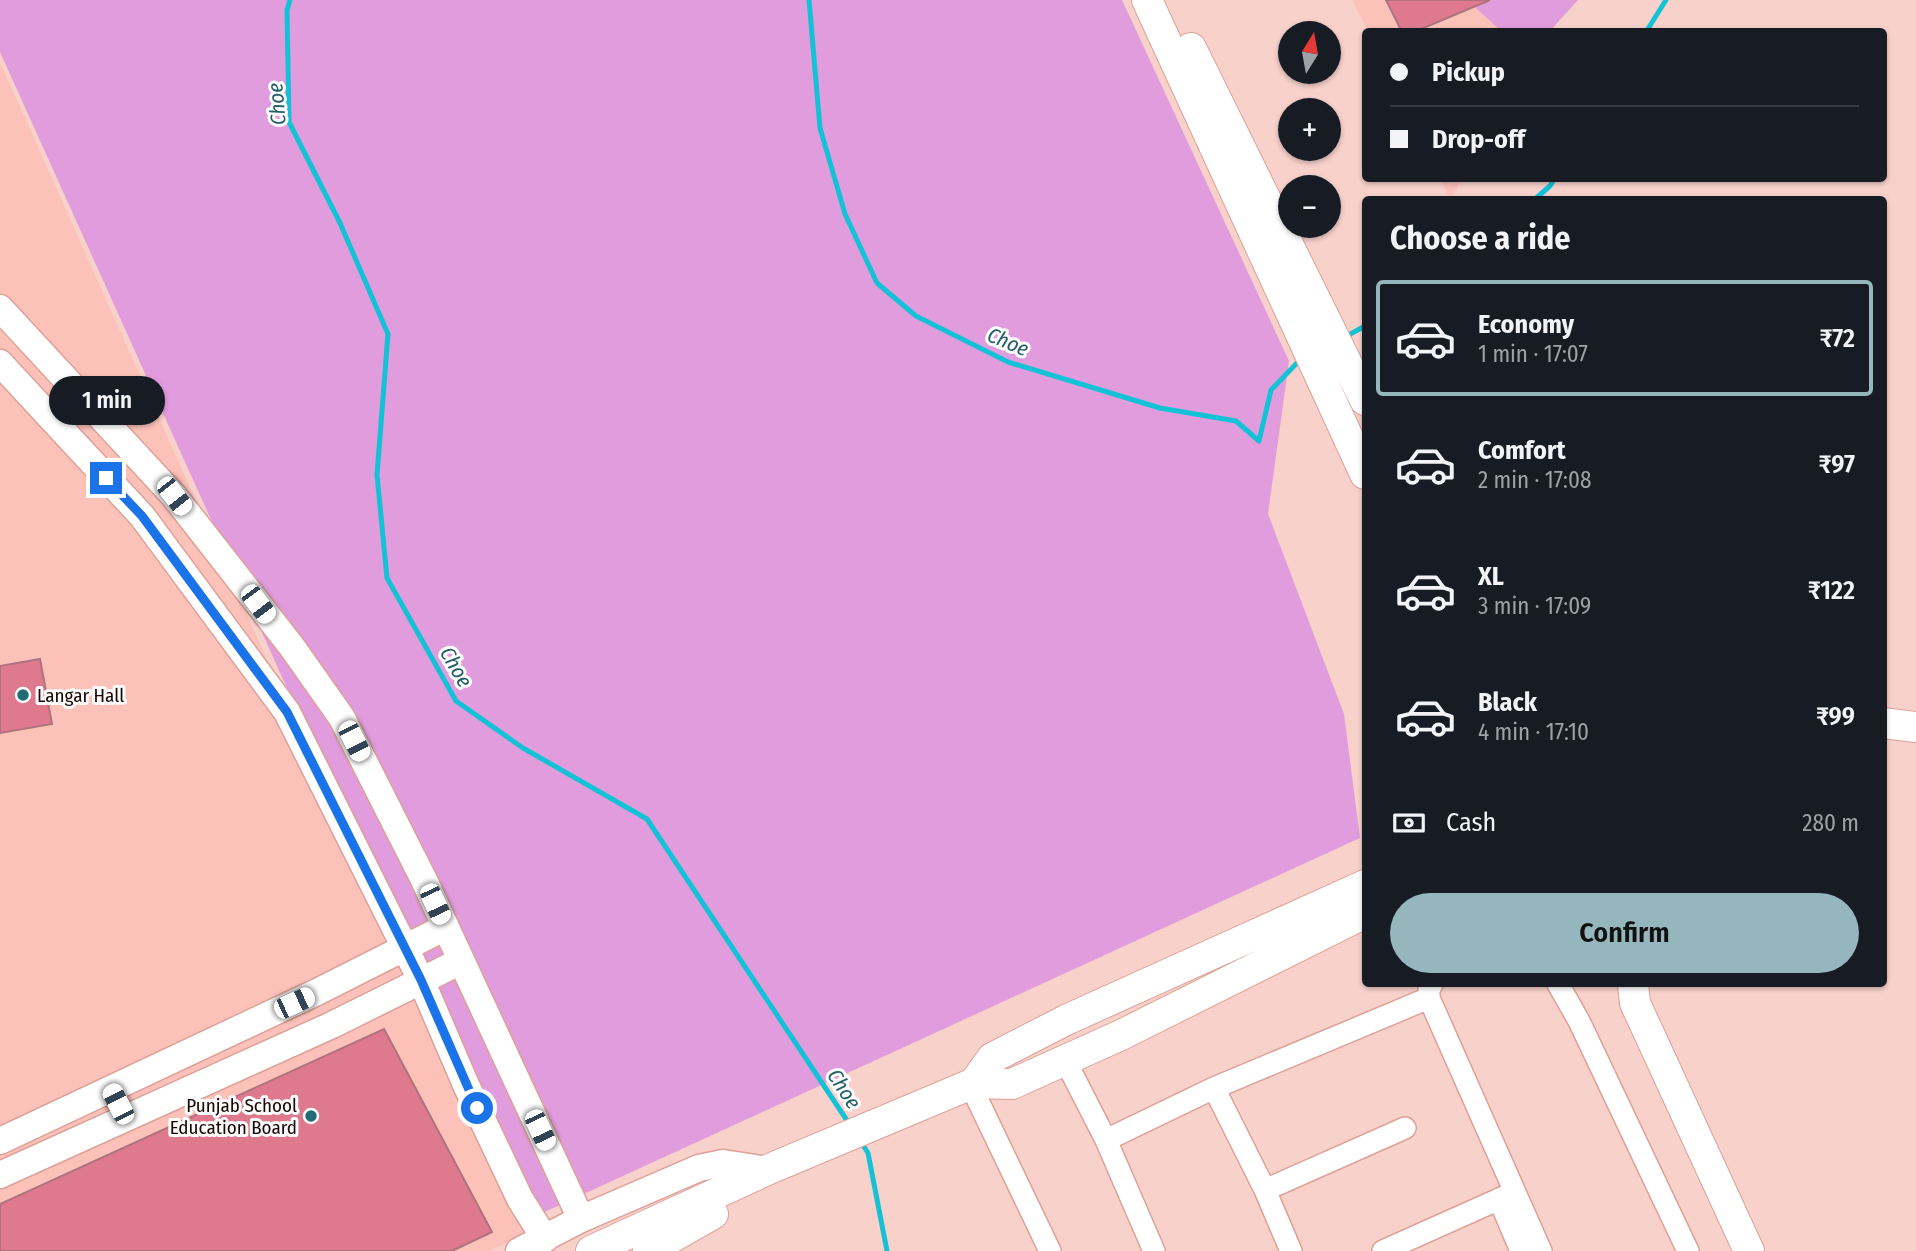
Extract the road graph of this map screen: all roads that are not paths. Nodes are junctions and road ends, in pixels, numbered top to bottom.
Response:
1 (1147, 0) edge
2 (1169, 0) edge
3 (1240, 173) junction
4 (1292, 282) junction
5 (0, 308) edge
6 (0, 363) edge
7 (1357, 385) edge
8 (1327, 391) junction
9 (1362, 467) edge
10 (1887, 723) edge
11 (1916, 727) edge
12 (1887, 738) edge
13 (1916, 741) edge
14 (1362, 886) edge
15 (1362, 914) edge
16 (446, 927) junction
17 (405, 948) junction
18 (461, 961) junction
19 (421, 980) junction
20 (1560, 987) edge
21 (1633, 987) edge
22 (1431, 991) edge
23 (317, 992) junction
24 (332, 1025) junction
25 (1065, 1060) junction
26 (972, 1084) junction
27 (1214, 1088) junction
28 (111, 1090) junction
29 (125, 1118) junction
30 (1405, 1128) dead end
31 (1106, 1140) junction
32 (0, 1141) edge
33 (775, 1167) junction
34 (0, 1175) edge
35 (1265, 1190) junction
36 (1507, 1196) junction
37 (581, 1219) junction
38 (545, 1239) junction
39 (519, 1251) edge
40 (591, 1251) edge
41 (648, 1251) edge
42 (1050, 1251) edge
43 (1154, 1251) edge
44 (1291, 1251) edge
45 (1383, 1251) edge
46 (1521, 1251) edge
47 (1541, 1251) edge
48 (1688, 1251) edge
49 (1749, 1251) edge

1 - 3 main road
2 - 3 main road
3 - 4 main road
4 - 7 main road
4 - 8 main road
5 - 16 street
6 - 17 street
7 - 8 main road
8 - 9 main road
10 - 11 main road
12 - 13 main road
14 - 26 main road
15 - 25 main road
16 - 17 street
16 - 18 street
17 - 19 street
17 - 23 street
18 - 19 street
18 - 37 street
19 - 24 street
19 - 38 street
20 - 48 street
21 - 49 main road
22 - 27 street
22 - 36 street
23 - 24 street
23 - 28 street
24 - 29 street
25 - 26 main road
25 - 31 street
26 - 33 main road
26 - 42 street
27 - 31 street
27 - 35 street
28 - 29 street
28 - 32 street
29 - 34 street
30 - 35 street
31 - 43 street
33 - 37 street
33 - 40 main road
33 - 41 main road
35 - 44 street
36 - 45 street
36 - 46 street
36 - 47 street
37 - 38 street
38 - 39 street

